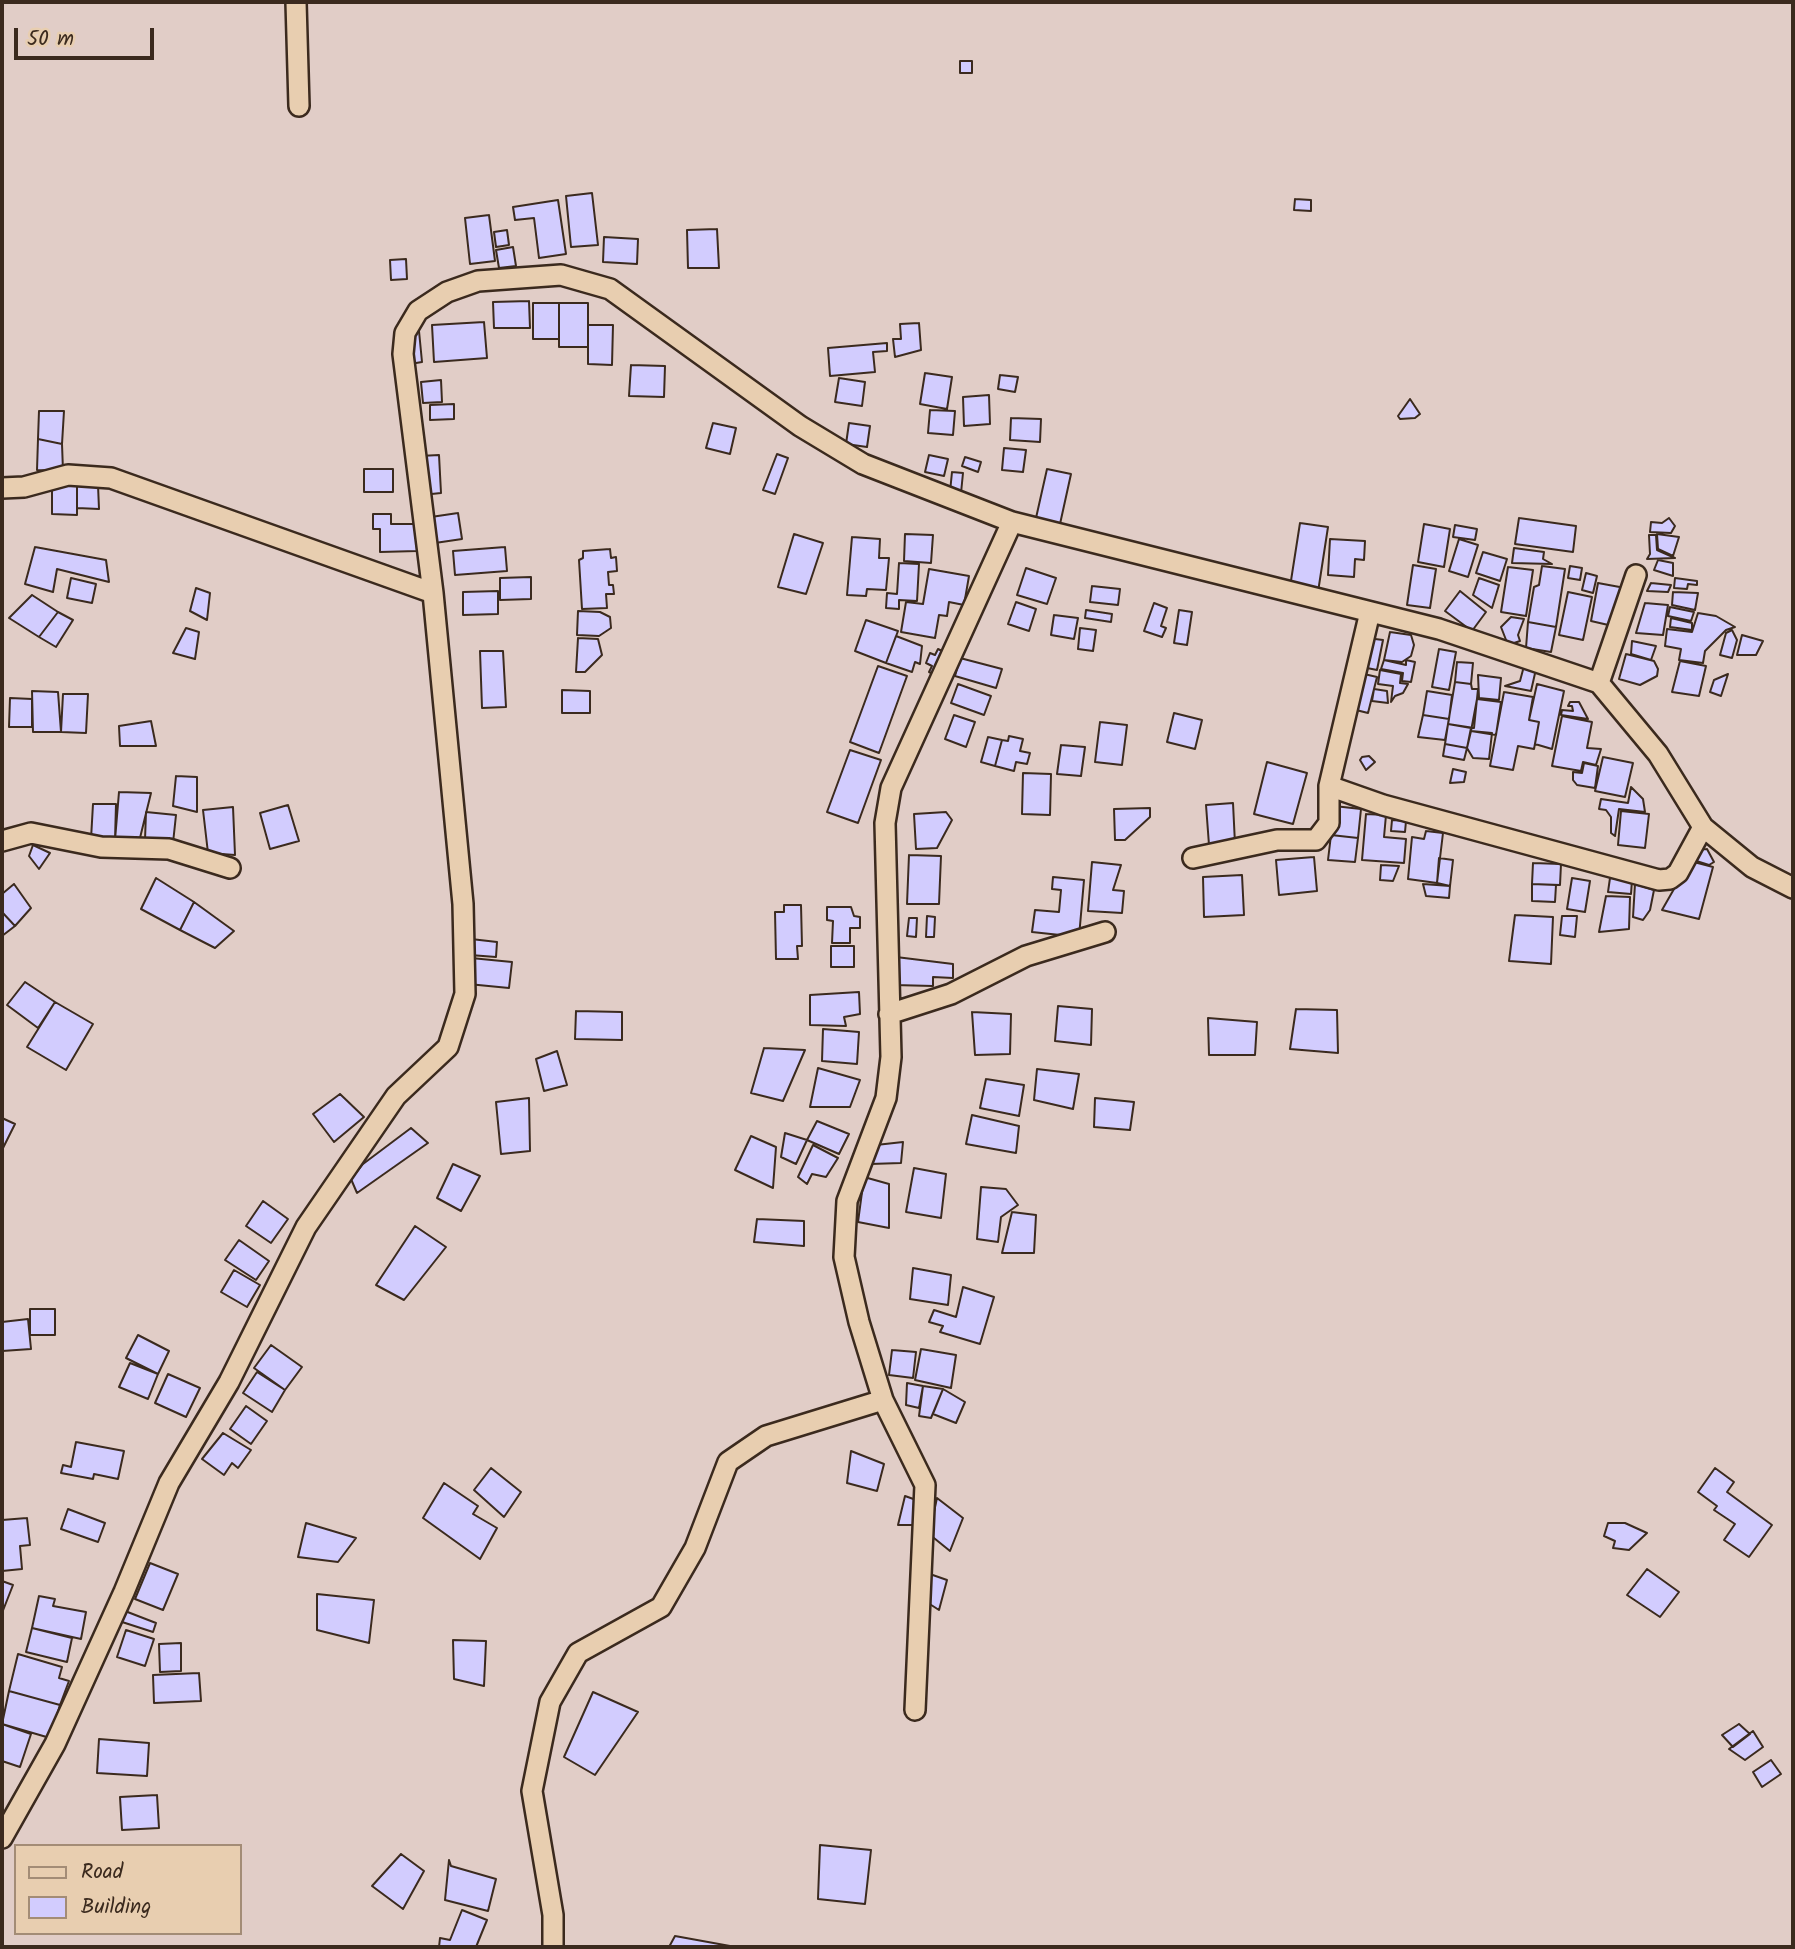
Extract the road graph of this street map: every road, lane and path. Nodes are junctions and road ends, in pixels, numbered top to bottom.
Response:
1 (296, 2) edge
2 (299, 106) dead end
3 (2, 488) edge
4 (1012, 522) junction
5 (1636, 575) dead end
6 (433, 593) junction
7 (1370, 611) junction
8 (1599, 683) junction
9 (1329, 786) junction
10 (1703, 827) junction
11 (2, 841) edge
12 (1193, 858) dead end
13 (230, 868) dead end
14 (1793, 888) edge
15 (1105, 932) dead end
16 (890, 1014) junction
17 (883, 1400) junction
18 (915, 1710) dead end
19 (2, 1838) edge
20 (553, 1947) edge

1 - 2 street
3 - 6 street
4 - 6 street
4 - 7 street
4 - 16 street
5 - 8 street
6 - 19 street
7 - 8 street
7 - 9 street
8 - 10 street
9 - 10 street
9 - 12 street
10 - 14 street
11 - 13 street
15 - 16 street
16 - 17 street
17 - 18 street
17 - 20 street

